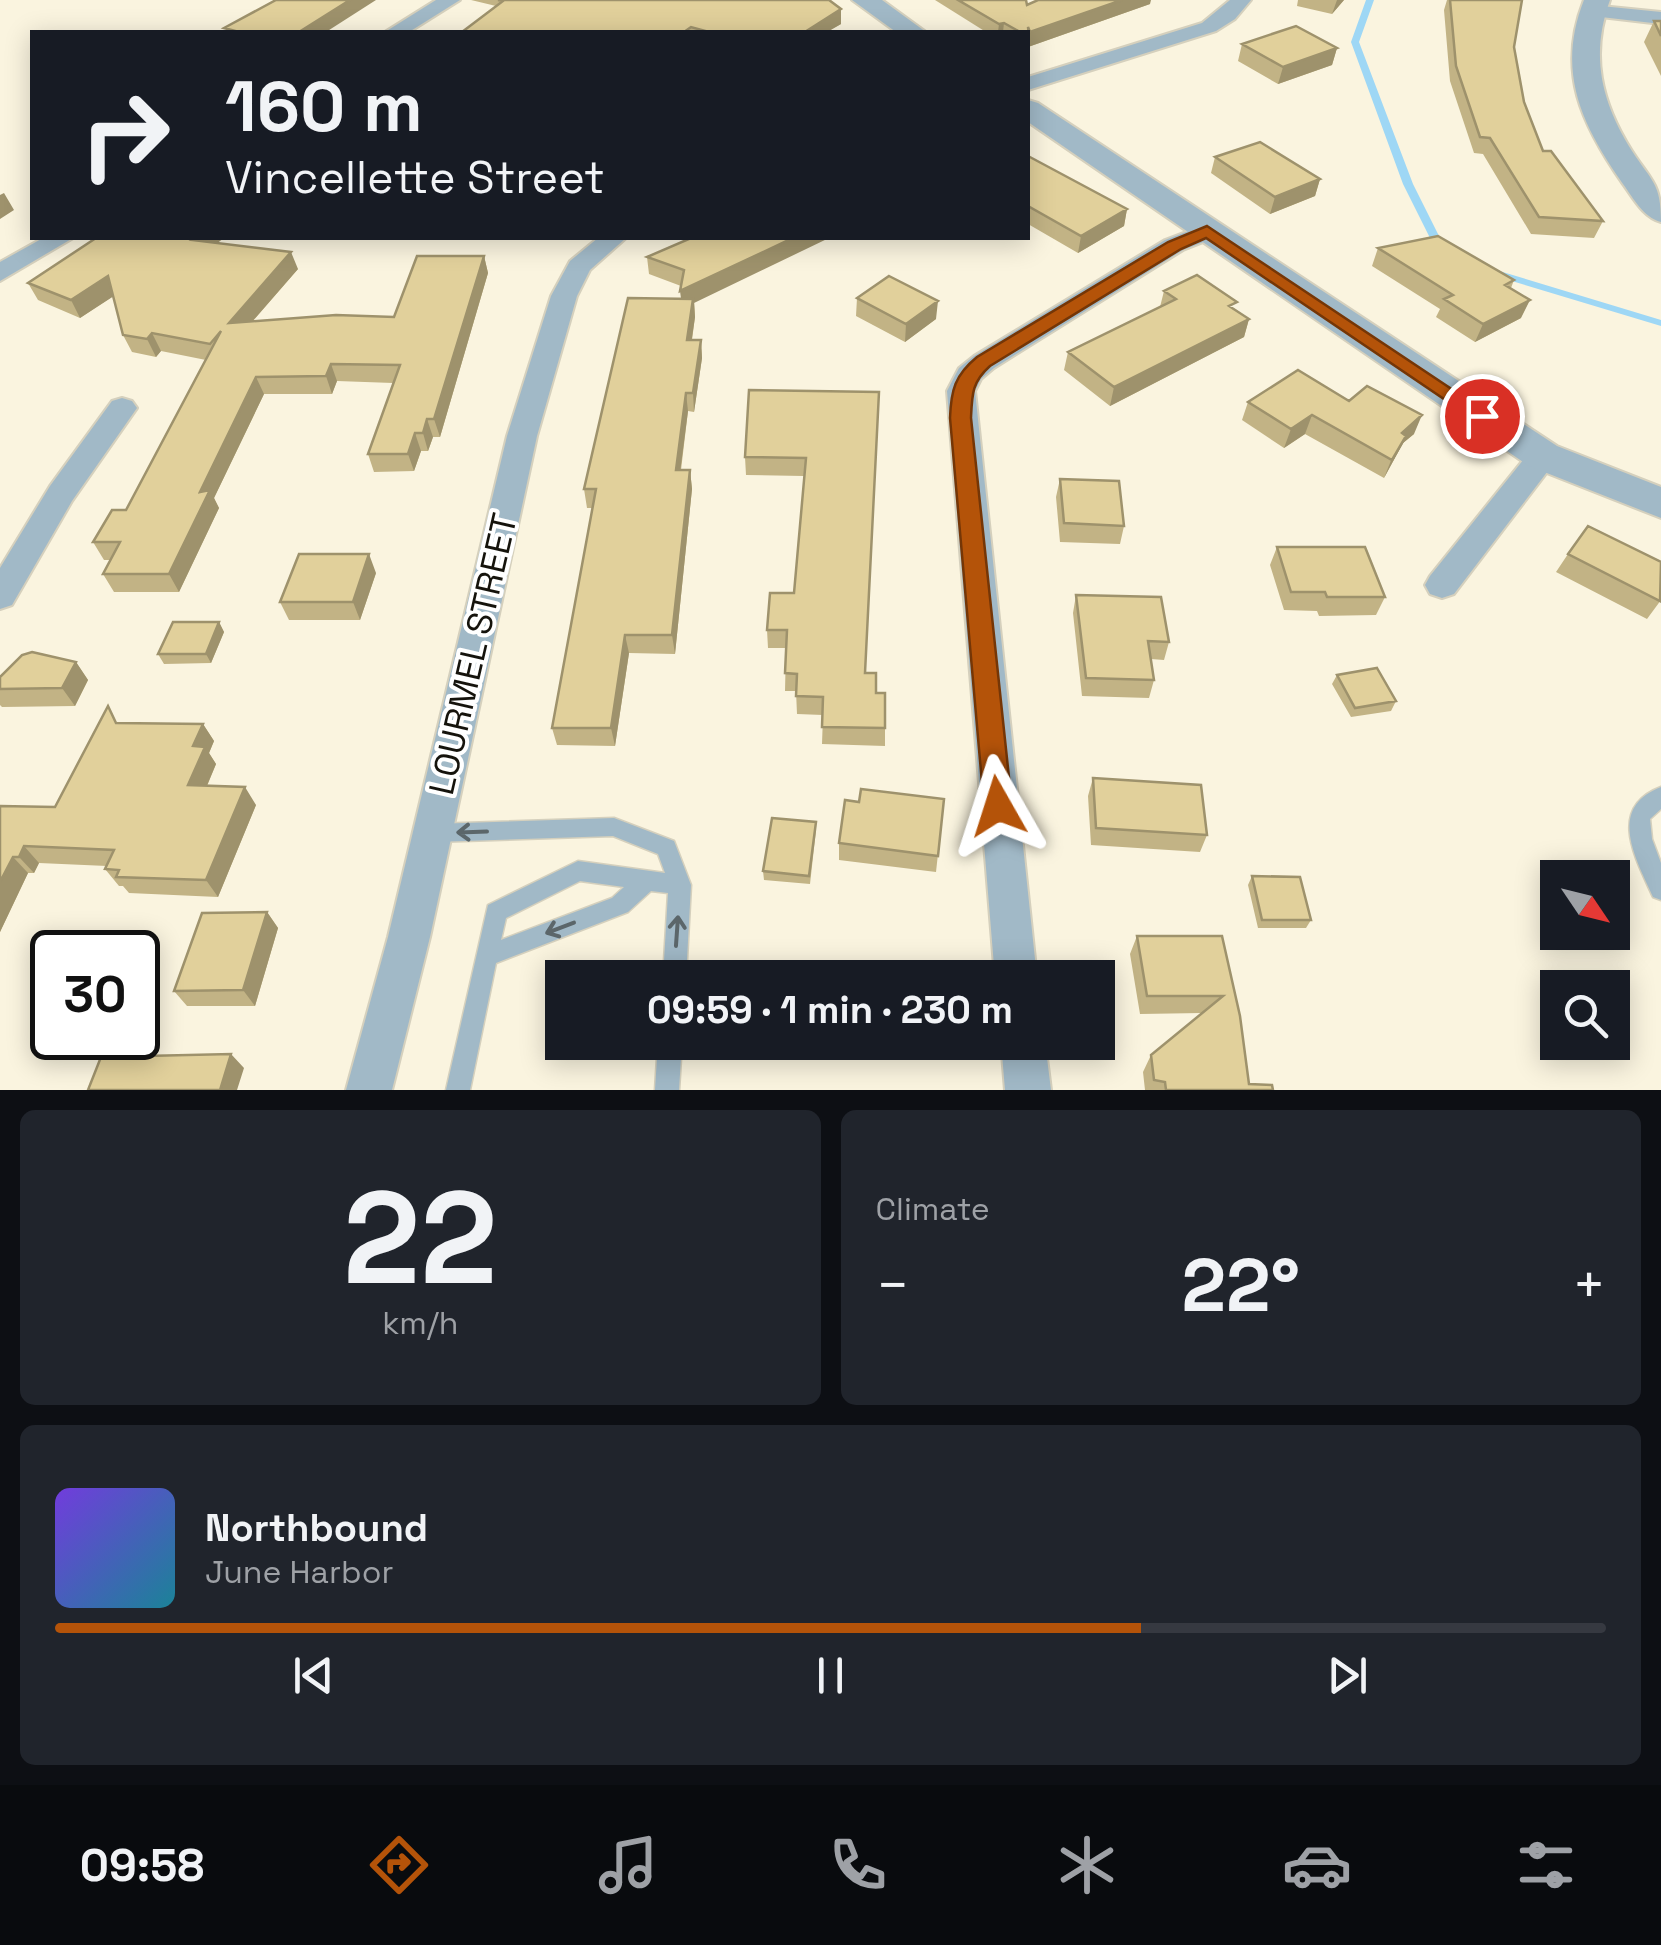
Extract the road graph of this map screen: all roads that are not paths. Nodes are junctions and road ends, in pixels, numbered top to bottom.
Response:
1 (450, 0) edge
2 (865, 0) edge
3 (1241, 0) edge
4 (1594, 6) edge
5 (1661, 18) edge
6 (398, 30) edge
7 (910, 30) edge
8 (1030, 83) edge
9 (1030, 110) edge
10 (1656, 201) edge
11 (1207, 232) junction
12 (56, 240) edge
13 (611, 240) edge
14 (0, 272) edge
15 (122, 408) dead end
16 (1543, 456) junction
17 (1661, 502) edge
18 (1442, 585) dead end
19 (0, 596) edge
20 (1658, 805) edge
21 (432, 833) junction
22 (644, 883) junction
23 (680, 885) junction
24 (1661, 890) edge
25 (486, 956) junction
26 (675, 960) edge
27 (1014, 960) edge
28 (669, 1060) edge
29 (1025, 1060) edge
30 (369, 1090) edge
31 (458, 1090) edge
32 (667, 1090) edge
33 (1028, 1090) edge

1 - 6 street
2 - 7 street
3 - 8 street
4 - 5 street
4 - 10 street
9 - 11 street
11 - 16 street
11 - 27 street
12 - 14 street
13 - 21 street, LOURMEL STREET
15 - 19 street
16 - 17 street
16 - 18 street
20 - 24 lane
23 -> 21 lane
21 - 30 street, LOURMEL STREET
22 - 23 lane
22 -> 25 lane
22 - 25 lane
26 -> 23 lane
25 - 31 lane
28 - 32 lane
29 - 33 street

